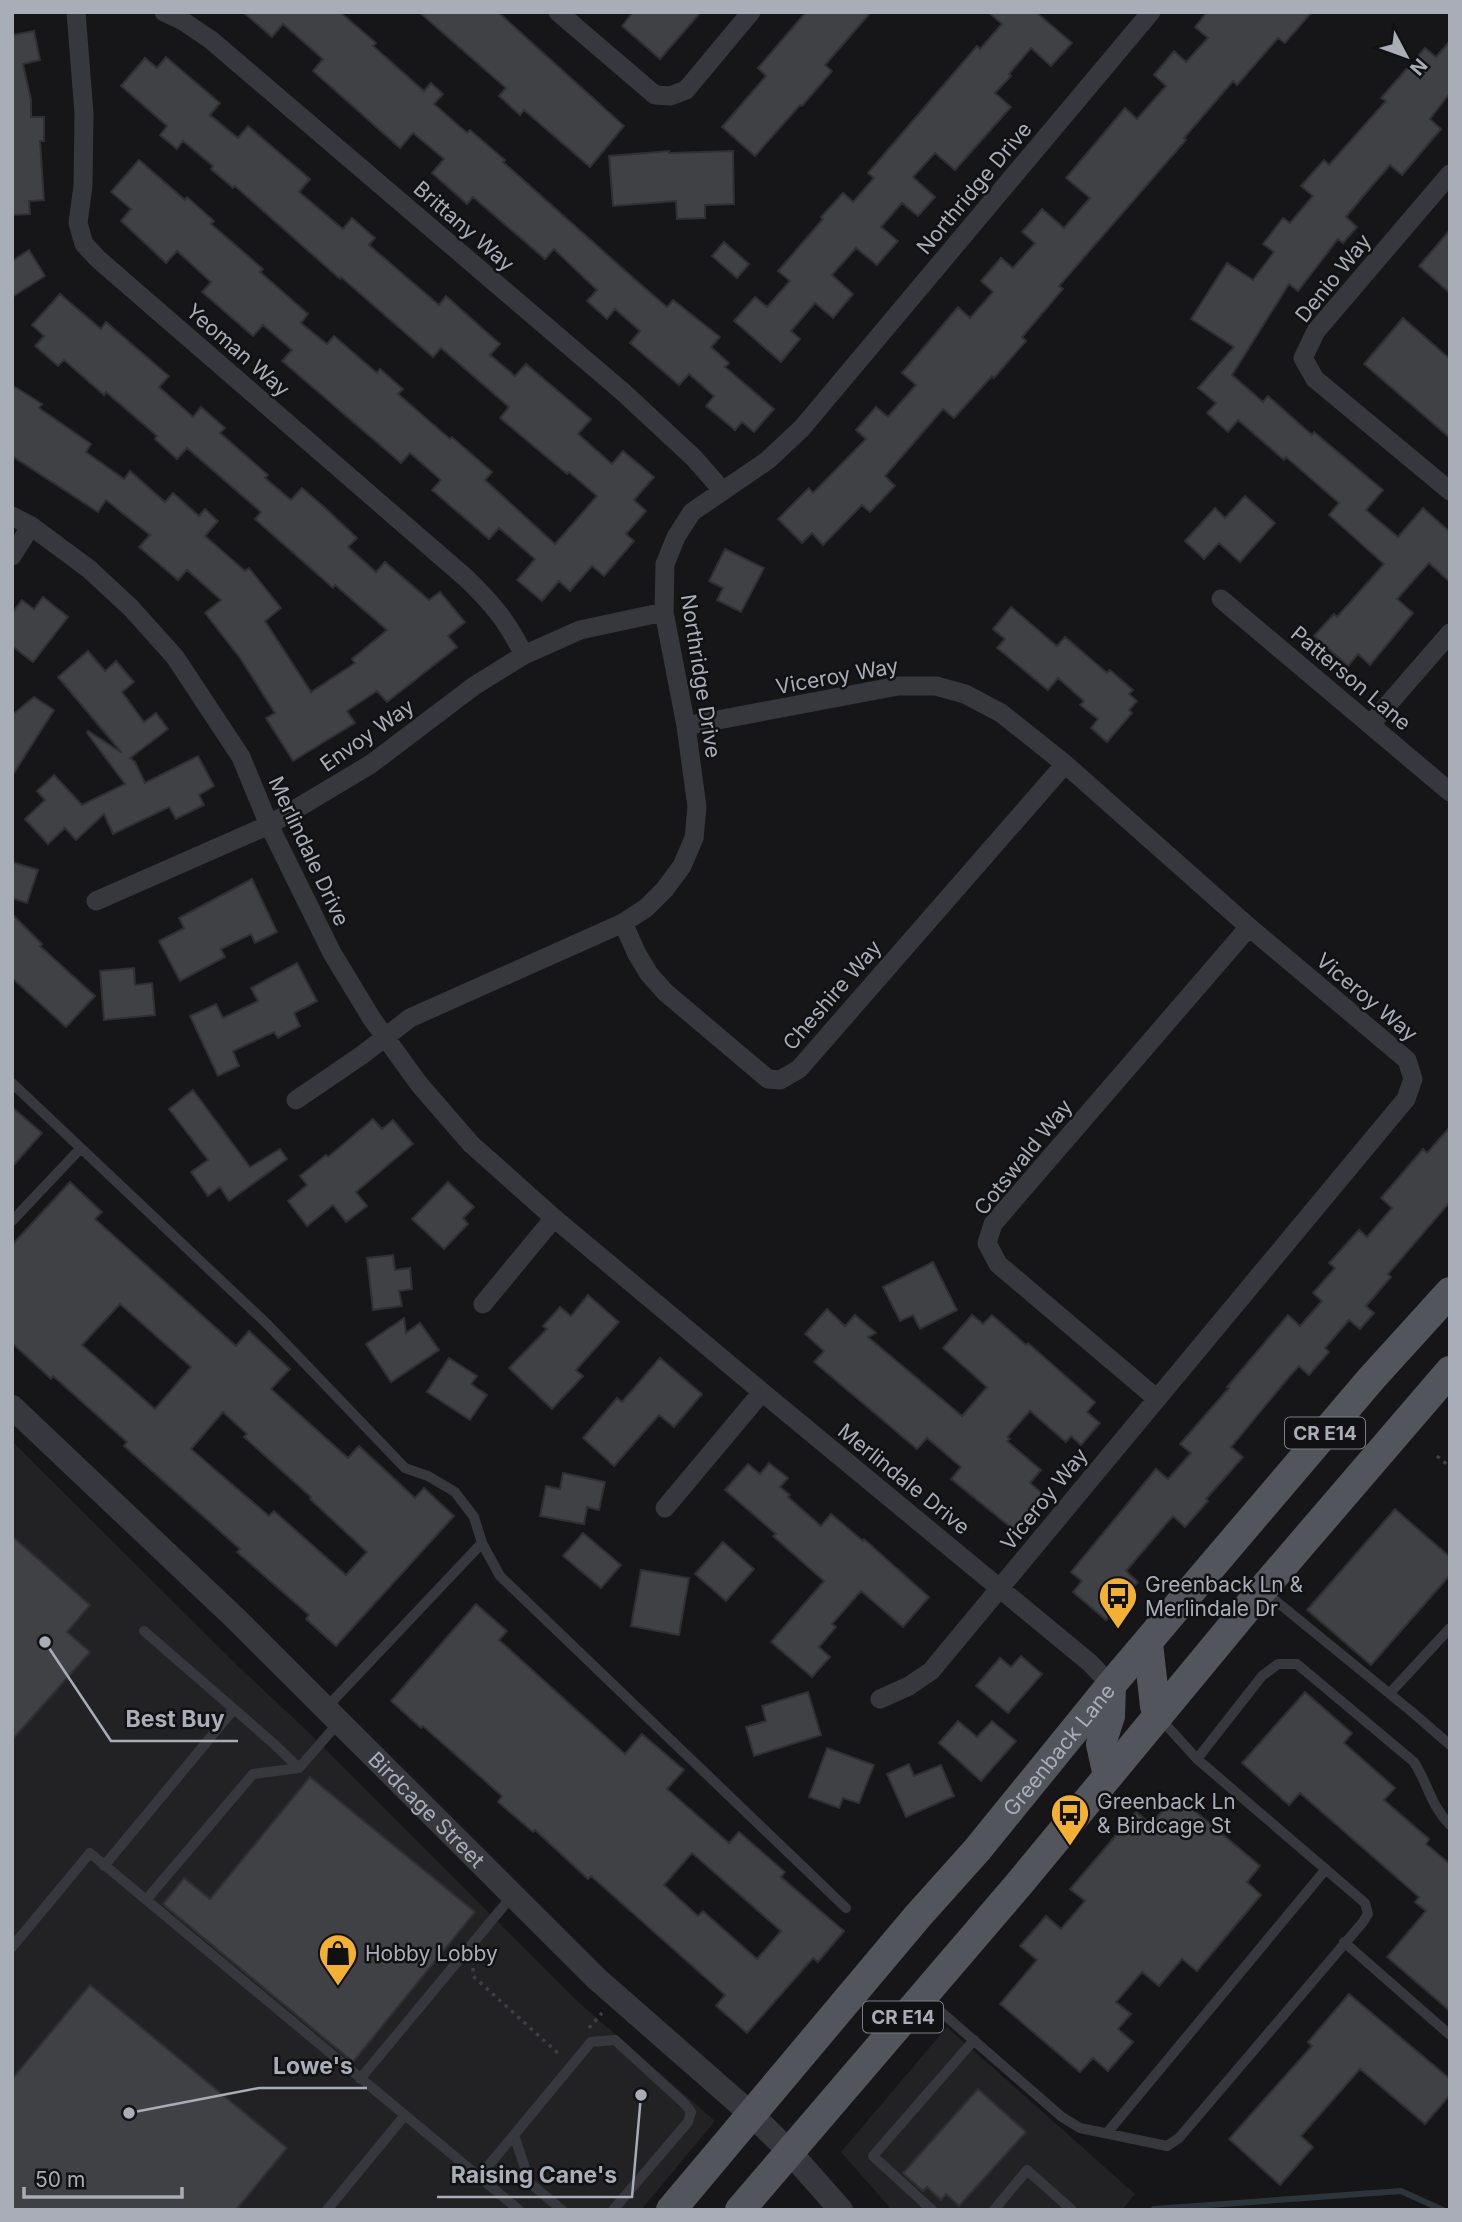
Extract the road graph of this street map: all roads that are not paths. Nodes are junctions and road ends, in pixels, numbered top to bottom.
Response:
1 (76, 12) edge
2 (164, 12) edge
3 (558, 12) edge
4 (751, 12) edge
5 (1151, 12) edge
6 (1450, 174) edge
7 (722, 491) junction
8 (1450, 491) edge
9 (12, 516) edge
10 (31, 526) junction
11 (12, 556) edge
12 (1221, 599) dead end
13 (664, 612) junction
14 (1450, 632) edge
15 (524, 655) junction
16 (1371, 724) junction
17 (685, 726) junction
18 (1065, 764) junction
19 (1450, 792) edge
20 (269, 825) junction
21 (96, 901) dead end
22 (623, 923) junction
23 (1249, 927) junction
24 (386, 1036) junction
25 (12, 1083) edge
26 (296, 1100) dead end
27 (80, 1149) junction
28 (554, 1218) junction
29 (12, 1221) edge
30 (1450, 1292) edge
31 (483, 1304) dead end
32 (1450, 1371) edge
33 (762, 1392) junction
34 (1156, 1398) junction
35 (12, 1407) edge
36 (665, 1508) dead end
37 (482, 1543) junction
38 (1001, 1589) junction
39 (1262, 1590) junction
40 (1450, 1628) edge
41 (144, 1631) dead end
42 (1147, 1643) junction
43 (1111, 1685) junction
44 (1390, 1693) junction
45 (880, 1699) dead end
46 (234, 1709) junction
47 (333, 1715) junction
48 (1158, 1716) junction
49 (1448, 1741) edge
50 (1197, 1759) junction
51 (299, 1768) junction
52 (1108, 1776) junction
53 (1450, 1825) edge
54 (104, 1866) junction
55 (1326, 1869) junction
56 (513, 1895) junction
57 (146, 1900) junction
58 (846, 1908) dead end
59 (1345, 1942) junction
60 (12, 1947) edge
61 (922, 1996) junction
62 (1450, 2035) edge
63 (974, 2040) junction
64 (360, 2078) junction
65 (751, 2114) junction
66 (405, 2115) junction
67 (1107, 2133) junction
68 (514, 2135) junction
69 (789, 2151) junction
70 (479, 2177) junction
71 (925, 2208) edge
72 (327, 2210) edge
73 (519, 2210) edge
74 (562, 2210) edge
75 (612, 2210) edge
76 (671, 2210) edge
77 (740, 2210) edge
78 (842, 2210) edge
79 (994, 2210) edge
80 (1072, 2210) edge

1 - 15 street, Yeoman Way
2 - 7 street, Brittany Way
3 - 4 street
5 - 7 street, Northridge Drive
6 - 8 street, Denio Way
7 - 13 street, Northridge Drive
9 - 10 street, Merlindale Drive
10 - 11 street
10 - 20 street, Merlindale Drive
12 - 16 street, Patterson Lane
13 - 15 street, Envoy Way
13 - 17 street, Northridge Drive
14 - 16 street
15 - 20 street, Envoy Way
16 - 19 street, Patterson Lane
17 - 18 street, Viceroy Way
17 - 22 street, Northridge Drive
18 - 22 street, Cheshire Way
18 - 23 street, Viceroy Way
20 - 21 street, Envoy Way
20 - 24 street, Merlindale Drive
22 - 24 street, Northridge Drive
23 - 34 street, Viceroy Way
23 - 34 street, Cotswald Way
24 - 26 street, Northridge Drive
24 - 28 street, Merlindale Drive
25 - 27 lane
27 - 29 lane
27 - 37 lane
28 - 31 street
28 - 33 street, Merlindale Drive
30 - 42 main road, Greenback Lane / CR E14
32 - 39 main road, CR E14
33 - 36 street
33 - 38 street, Merlindale Drive
34 - 38 street, Viceroy Way
35 - 47 street, Birdcage Street
37 - 47 lane
37 - 58 lane
38 - 43 street, Merlindale Drive
38 - 45 street, Viceroy Way
39 - 44 lane
39 - 48 main road, CR E14
40 - 44 lane
41 - 46 lane
42 - 43 main road, Greenback Lane / CR E14
42 - 48 main road
43 - 52 main road
43 - 65 main road, Greenback Lane / CR E14
44 - 49 lane
46 - 51 lane
46 - 54 lane
47 - 51 lane
47 - 56 street, Birdcage Street
48 - 50 lane
48 - 52 main road, CR E14
50 - 53 lane
50 - 55 lane
51 - 57 lane
52 - 61 main road, CR E14
54 - 57 lane
54 - 60 lane
55 - 59 lane
55 - 67 lane
56 - 64 lane
56 - 65 street, Birdcage Street
57 - 64 lane
59 - 62 lane
59 - 67 lane
61 - 63 lane
61 - 69 main road, CR E14
63 - 67 lane
63 - 71 lane
64 - 66 lane
65 - 69 street, Birdcage Street
65 - 76 main road, Greenback Lane / CR E14
66 - 70 lane
66 - 72 lane
68 - 70 lane
68 - 74 lane
68 - 75 lane
69 - 77 main road, CR E14
69 - 78 street, Birdcage Street
70 - 73 lane
79 - 80 lane

